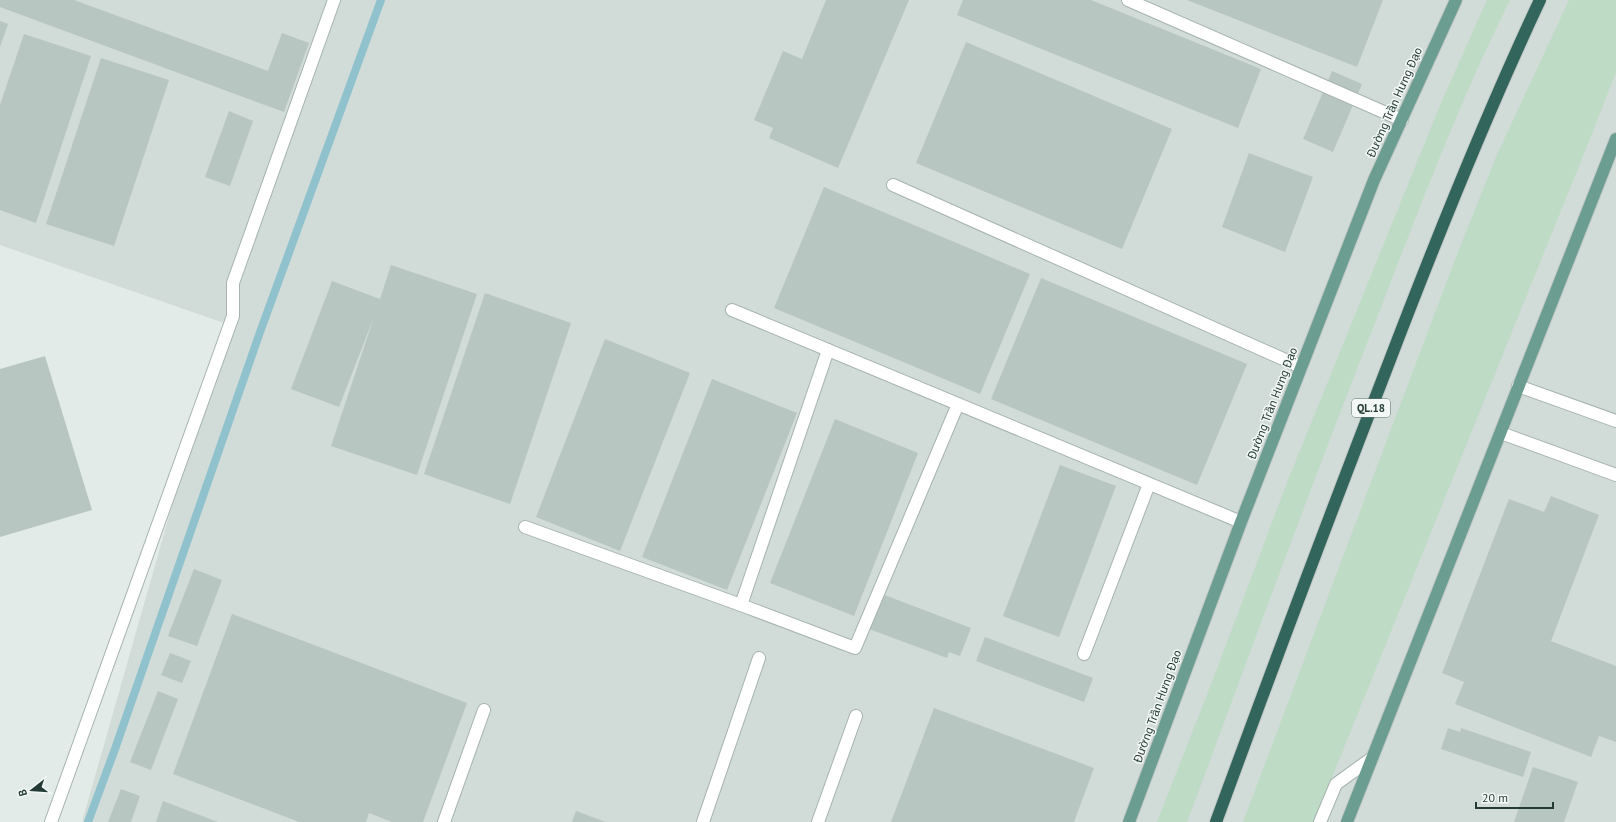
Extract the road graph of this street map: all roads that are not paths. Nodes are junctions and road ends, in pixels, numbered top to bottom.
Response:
1 (334, 0) edge
2 (1128, 0) edge
3 (1456, 0) edge
4 (1540, 0) edge
5 (1402, 120) junction
6 (1616, 139) edge
7 (893, 185) dead end
8 (732, 310) dead end
9 (828, 350) junction
10 (1301, 367) junction
11 (1518, 386) junction
12 (958, 404) junction
13 (1616, 421) edge
14 (1500, 433) junction
15 (1616, 475) edge
16 (1149, 484) junction
17 (1240, 522) junction
18 (525, 526) dead end
19 (741, 604) junction
20 (1084, 654) dead end
21 (759, 658) dead end
22 (484, 710) dead end
23 (856, 716) dead end
24 (1372, 758) junction
25 (51, 822) edge
26 (444, 822) edge
27 (703, 822) edge
28 (818, 822) edge
29 (1129, 822) edge
30 (1216, 822) edge
31 (1320, 822) edge
32 (1347, 822) edge

1 - 25 street
2 - 5 street
3 - 5 main road, Đường Trần Hưng Đạo
4 - 30 highway, QL.18
5 - 10 main road, Đường Trần Hưng Đạo
6 - 11 main road
7 - 10 street
8 - 9 street
9 - 12 street
9 - 19 street
10 - 17 main road, Đường Trần Hưng Đạo
11 - 13 street
11 - 14 main road
12 - 16 street
12 - 19 street
14 - 15 street
14 - 24 main road
16 - 17 street
16 - 20 street
17 - 29 main road, Đường Trần Hưng Đạo
18 - 19 street
21 - 27 street
22 - 26 street
23 - 28 street
24 - 31 street
24 - 32 main road

